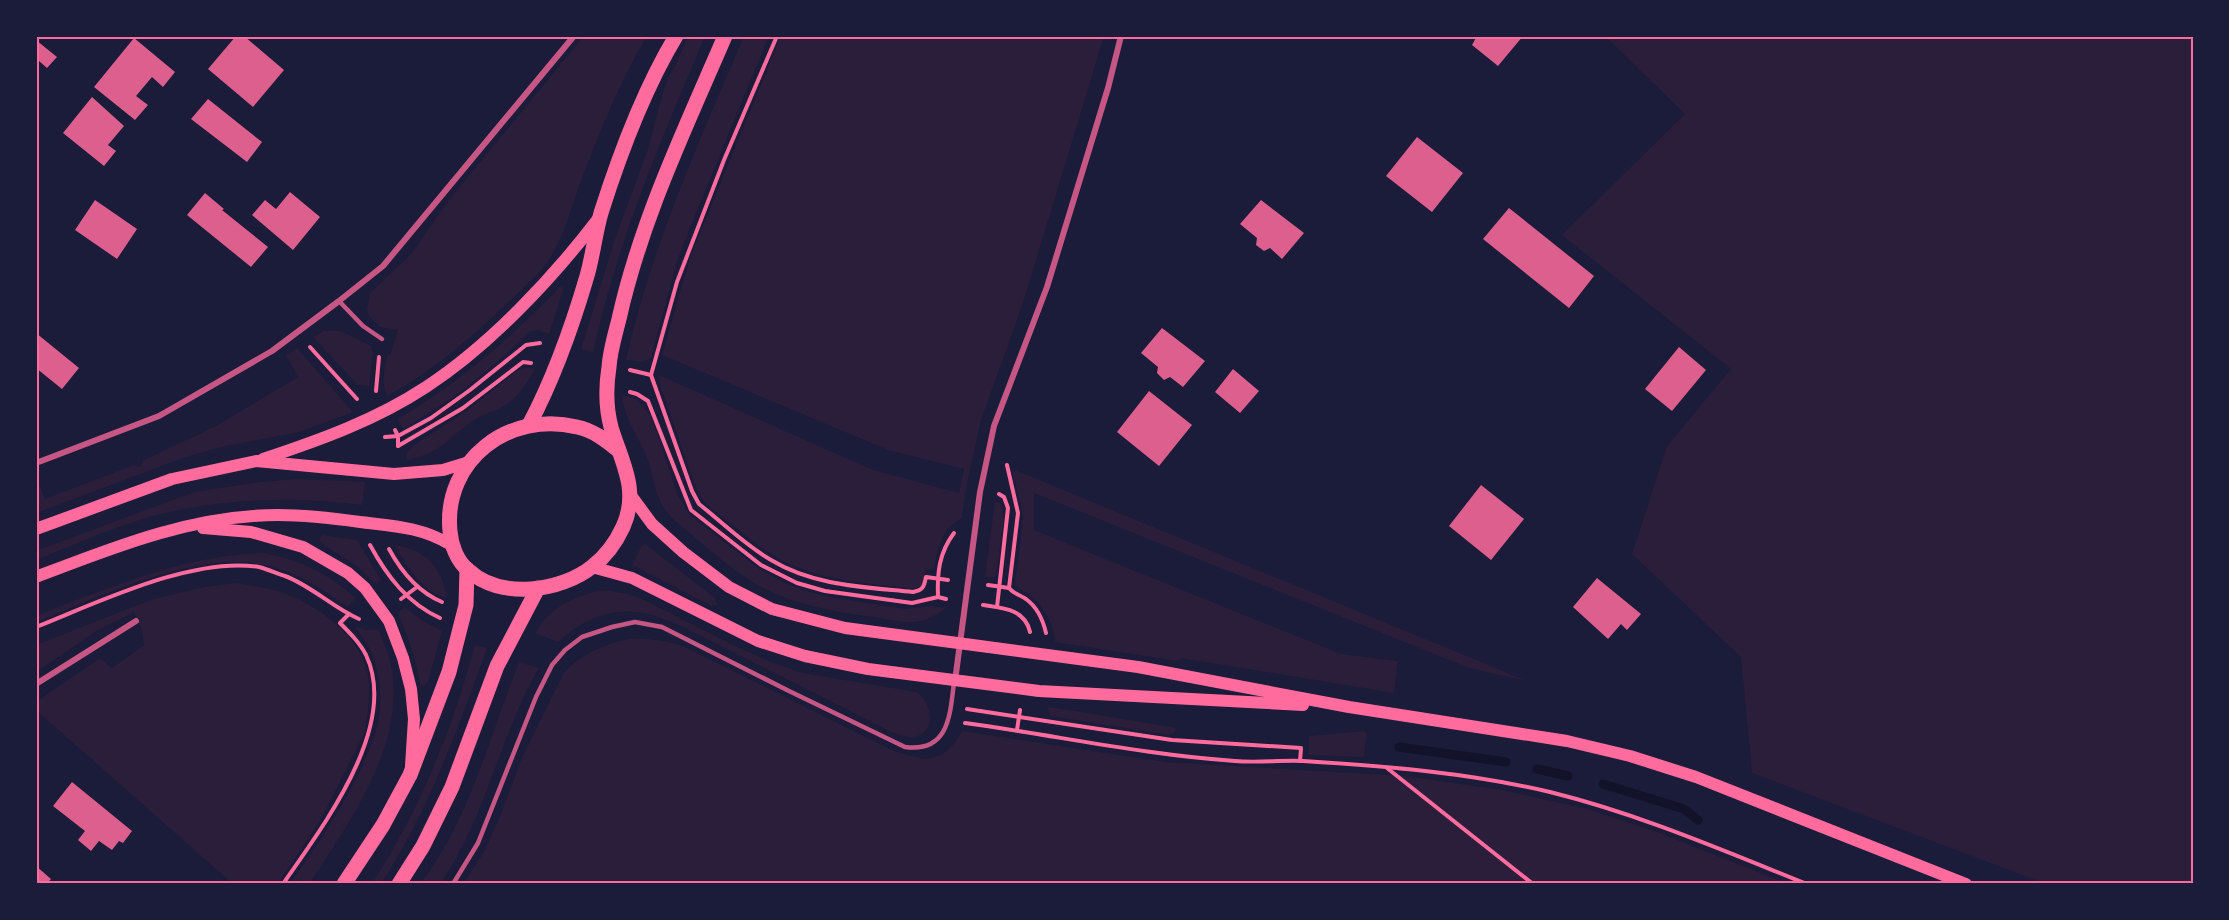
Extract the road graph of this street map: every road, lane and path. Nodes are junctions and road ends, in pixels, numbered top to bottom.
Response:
1 (574, 36) edge
2 (676, 36) edge
3 (725, 36) edge
4 (777, 36) edge
5 (1121, 36) edge
6 (601, 216) junction
7 (339, 301) junction
8 (382, 339) joint
9 (305, 342) dead end
10 (545, 344) dead end
11 (536, 364) dead end
12 (624, 368) dead end
13 (651, 375) junction
14 (621, 390) dead end
15 (356, 398) dead end
16 (380, 399) dead end
17 (391, 423) dead end
18 (529, 425) junction
19 (398, 436) junction
20 (389, 437) dead end
21 (619, 451) junction
22 (1006, 458) dead end
23 (256, 461) junction
24 (470, 462) junction
25 (36, 463) edge
26 (985, 469) junction
27 (630, 494) junction
28 (977, 514) junction
29 (184, 526) junction
30 (36, 529) edge
31 (369, 541) dead end
32 (387, 542) dead end
33 (451, 545) junction
34 (592, 567) junction
35 (467, 569) junction
36 (36, 577) edge
37 (937, 579) junction
38 (955, 581) dead end
39 (984, 585) dead end
40 (417, 586) junction
41 (999, 587) junction
42 (538, 588) junction
43 (1010, 588) junction
44 (405, 596) junction
45 (399, 600) dead end
46 (447, 604) dead end
47 (983, 605) dead end
48 (997, 607) junction
49 (351, 613) junction
50 (444, 619) dead end
51 (136, 621) dead end
52 (367, 622) dead end
53 (36, 627) edge
54 (1047, 638) dead end
55 (1031, 639) dead end
56 (960, 644) junction
57 (954, 681) junction
58 (36, 684) edge
59 (1021, 705) dead end
60 (951, 706) junction
61 (1349, 707) junction
62 (1019, 716) junction
63 (948, 720) junction
64 (1017, 730) junction
65 (1300, 761) junction
66 (1386, 767) junction
67 (410, 775) junction
68 (283, 884) edge
69 (344, 884) edge
70 (399, 884) edge
71 (453, 884) edge
72 (1533, 884) edge
73 (1807, 884) edge
74 (1966, 884) edge

1 - 7 street
2 - 6 main road
3 - 21 main road
4 - 13 path
5 - 26 street
6 - 18 main road
6 - 23 main road
7 - 8 lane
7 - 25 street
8 - 16 path
9 - 15 path
10 - 19 path
11 - 19 path
12 - 13 path
13 - 37 path
14 - 37 path
17 - 19 path
18 - 21 main road
18 - 24 main road
19 - 20 path
21 - 27 main road
22 - 43 path
23 - 24 main road
23 - 30 main road
24 - 33 main road
26 - 28 street
26 - 41 path
27 - 34 main road
27 - 56 main road
28 - 37 path
28 - 56 street
29 - 33 main road
29 - 36 main road
29 - 67 main road
31 - 44 path
32 - 40 path
33 - 35 main road
34 - 42 main road
34 - 57 main road
35 - 42 main road
35 - 67 main road
37 - 38 path
39 - 41 path
40 - 44 path
40 - 46 path
41 - 43 path
41 - 48 path
42 - 70 main road
43 - 54 path
44 - 45 path
44 - 50 path
47 - 48 path
48 - 55 path
49 - 52 path
49 - 53 path
49 - 68 path
51 - 58 street
56 - 57 street
56 - 61 main road
57 - 60 lane
57 - 61 main road
59 - 62 path
60 - 62 path
60 - 63 lane
61 - 74 main road
62 - 64 path
62 - 65 path
63 - 64 path
63 - 71 lane
64 - 65 path
65 - 66 path
66 - 72 path
66 - 73 path
67 - 69 main road

